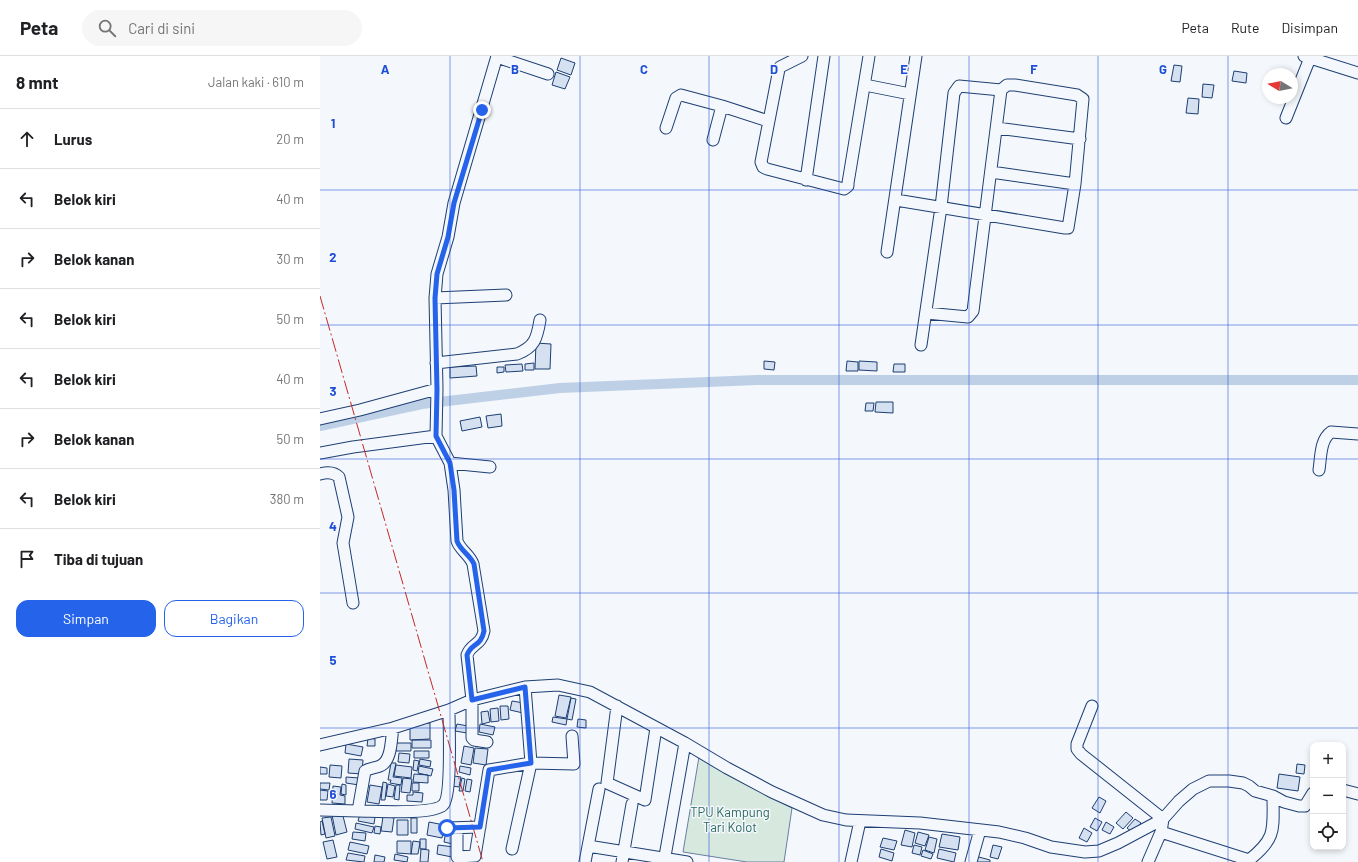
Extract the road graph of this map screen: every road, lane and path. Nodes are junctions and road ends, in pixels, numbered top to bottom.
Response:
1 (824, 56) edge
2 (869, 56) edge
3 (916, 56) edge
4 (497, 57) edge
5 (797, 57) edge
6 (1307, 57) edge
7 (1358, 73) edge
8 (548, 74) dead end
9 (865, 85) junction
10 (1001, 90) junction
11 (910, 94) junction
12 (722, 106) junction
13 (1286, 118) dead end
14 (768, 121) junction
15 (666, 128) dead end
16 (997, 128) junction
17 (1080, 139) junction
18 (713, 140) dead end
19 (991, 172) junction
20 (806, 180) junction
21 (1075, 184) junction
22 (896, 200) junction
23 (941, 207) junction
24 (985, 216) junction
25 (887, 252) dead end
26 (506, 295) dead end
27 (435, 298) junction
28 (926, 313) junction
29 (540, 320) dead end
30 (921, 345) dead end
31 (436, 363) junction
32 (437, 392) junction
33 (320, 419) edge
34 (436, 431) junction
35 (1358, 434) edge
36 (320, 453) edge
37 (450, 463) junction
38 (490, 467) dead end
39 (1319, 470) dead end
40 (320, 474) edge
41 (353, 603) dead end
42 (525, 687) junction
43 (472, 700) junction
44 (617, 706) junction
45 (1092, 706) dead end
46 (449, 710) junction
47 (393, 728) junction
48 (656, 728) junction
49 (572, 736) dead end
50 (487, 742) dead end
51 (685, 744) junction
52 (320, 745) edge
53 (531, 763) junction
54 (599, 789) dead end
55 (1346, 791) edge
56 (1358, 794) edge
57 (1273, 796) junction
58 (1310, 798) edge
59 (632, 804) dead end
60 (320, 810) edge
61 (358, 811) junction
62 (1163, 819) junction
63 (860, 821) junction
64 (480, 827) junction
65 (980, 830) junction
66 (1162, 832) junction
67 (588, 846) junction
68 (512, 849) dead end
69 (623, 857) edge
70 (665, 860) edge
71 (1248, 861) edge
72 (586, 862) edge
73 (688, 862) edge
74 (852, 862) edge
75 (971, 862) edge
76 (1148, 862) edge

1 - 20 street
2 - 9 street
3 - 11 street
4 - 8 street
4 - 27 street
5 - 14 street
6 - 7 street
6 - 13 street
9 - 11 street
9 - 20 street
10 - 16 street
10 - 17 street
10 - 23 street
11 - 22 street
12 - 14 street
12 - 15 street
12 - 18 street
14 - 20 street
16 - 17 street
16 - 19 street
17 - 21 street
19 - 21 street
19 - 24 street
21 - 24 street
22 - 23 street
22 - 25 street
23 - 24 street
23 - 28 street
24 - 28 street
26 - 27 street
27 - 31 street
28 - 30 street
29 - 31 street
31 - 32 street
32 - 33 street
32 - 34 street
34 - 36 street
34 - 37 street
35 - 39 street
37 - 38 street
37 - 43 street
40 - 41 street
42 - 43 street
42 - 44 street
42 - 53 street
43 - 46 street
43 - 50 street
44 - 48 street
44 - 48 street
45 - 62 street
46 - 47 street
46 - 61 street
47 - 52 street
47 - 61 street
48 - 51 street
49 - 53 street
51 - 63 street
51 - 70 street
53 - 64 street
53 - 68 street
54 - 67 street
55 - 56 street
57 - 58 street
57 - 62 street
57 - 71 street
59 - 69 street
60 - 61 street
62 - 65 street
62 - 66 street
63 - 65 street
63 - 74 street
64 - 64 street
65 - 75 street
66 - 71 street
66 - 76 street
67 - 69 street
67 - 72 street
69 - 70 street
70 - 73 street

